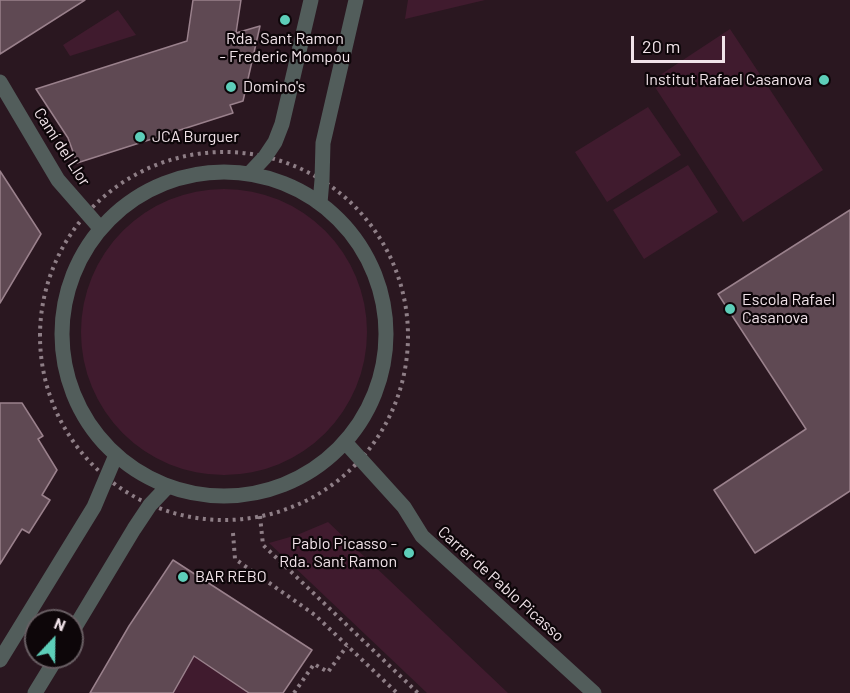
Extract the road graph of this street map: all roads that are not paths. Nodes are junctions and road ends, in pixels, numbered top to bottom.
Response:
1 (311, 0) edge
2 (356, 0) edge
3 (0, 82) edge
4 (250, 173) junction
5 (320, 202) junction
6 (100, 228) junction
7 (345, 442) junction
8 (116, 455) junction
9 (168, 486) junction
10 (84, 612) edge
11 (0, 660) edge
12 (50, 669) edge
13 (35, 693) edge
14 (594, 693) edge

1 - 4 street
2 - 5 street
3 - 6 street, Camí del Llor
4 - 5 street
4 - 6 street
5 - 7 street
6 - 8 street
7 - 9 street
7 - 14 street, Carrer de Pablo Picasso
8 - 9 street
8 - 11 street
9 - 10 street
12 - 13 street

